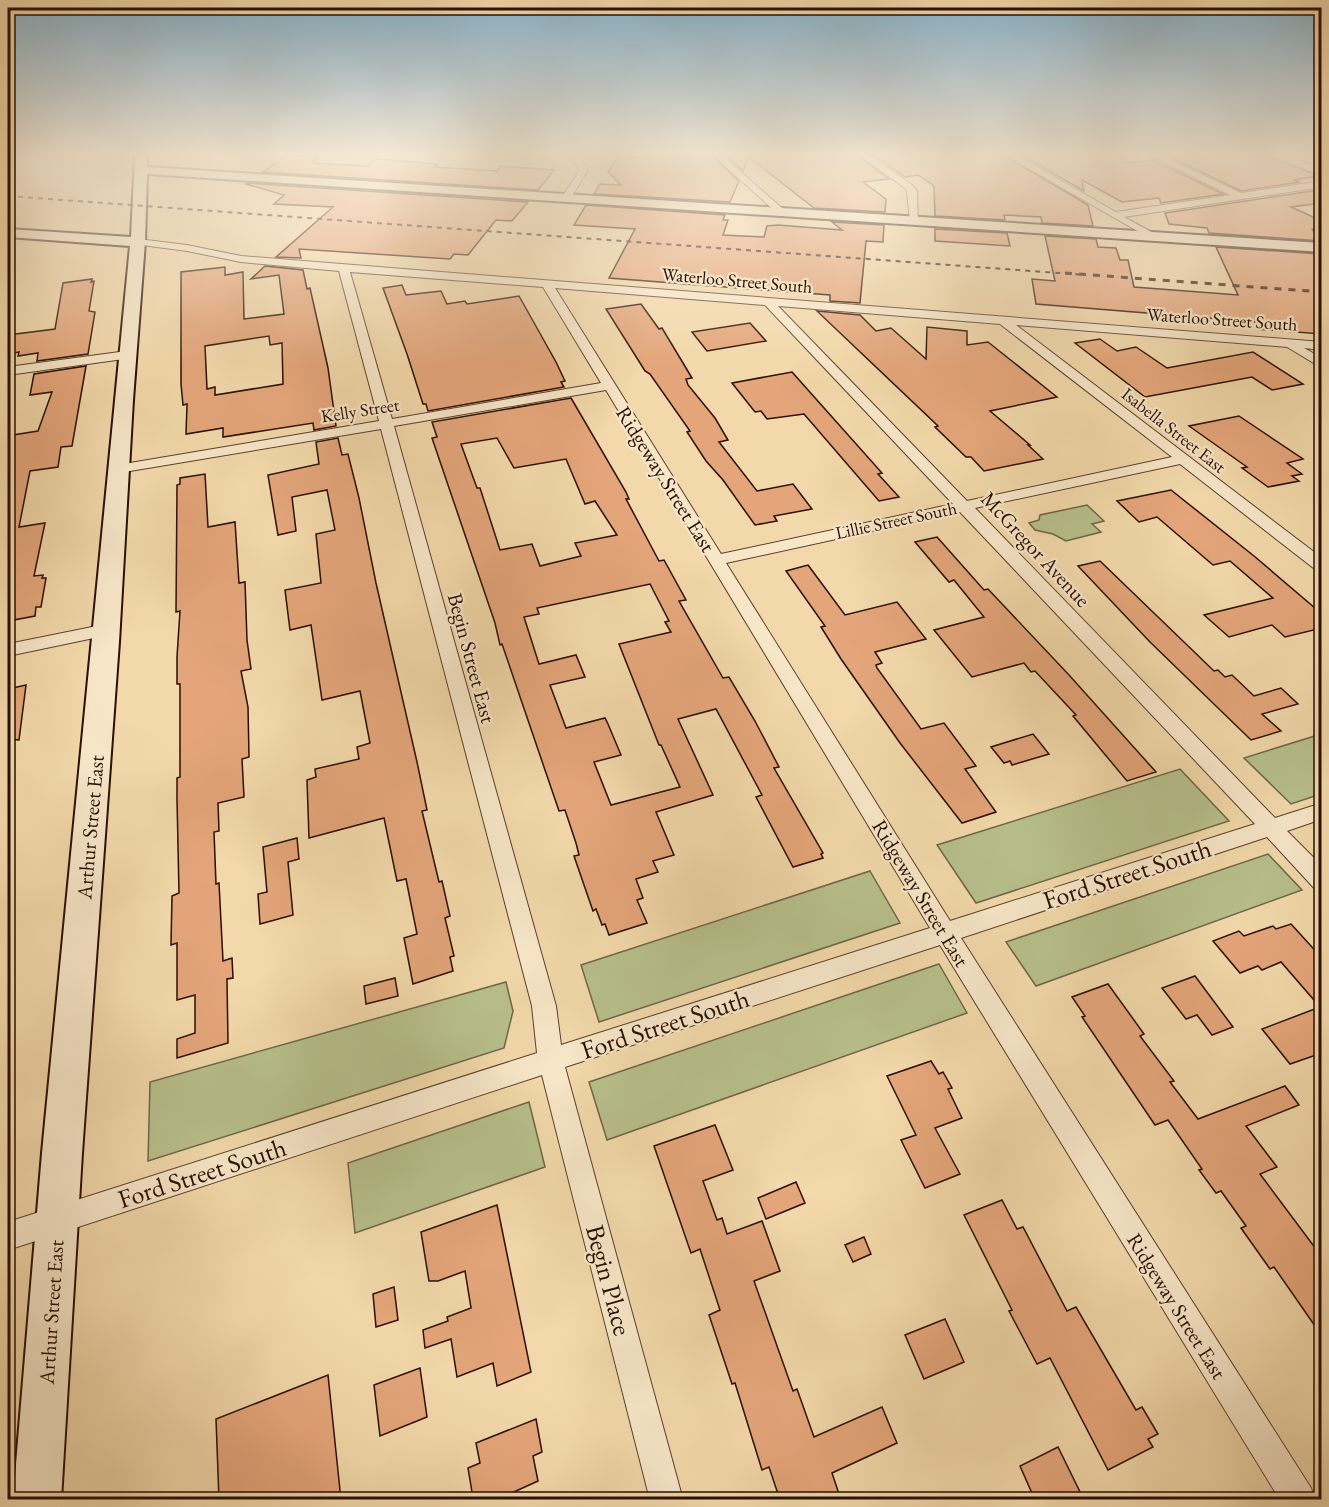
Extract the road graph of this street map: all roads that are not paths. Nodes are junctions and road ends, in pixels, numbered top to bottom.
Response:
1 (139, 225) edge
2 (980, 225) edge
3 (1134, 225) edge
4 (8, 233) edge
5 (1154, 237) junction
6 (81, 239) junction
7 (138, 242) junction
8 (1322, 248) edge
9 (125, 267) junction
10 (344, 268) junction
11 (547, 284) junction
12 (768, 302) junction
13 (1005, 322) junction
14 (1287, 343) junction
15 (1322, 346) edge
16 (127, 355) junction
17 (1322, 364) edge
18 (8, 371) edge
19 (609, 386) junction
20 (385, 424) junction
21 (1182, 459) junction
22 (118, 469) junction
23 (965, 505) junction
24 (716, 560) junction
25 (1322, 566) edge
26 (107, 630) junction
27 (8, 650) edge
28 (1322, 811) edge
29 (1270, 828) junction
30 (1322, 881) edge
31 (945, 933) junction
32 (551, 1061) junction
33 (58, 1219) junction
34 (8, 1236) edge
35 (37, 1500) edge
36 (667, 1500) edge
37 (1299, 1500) edge

1 - 7 main road, Arthur Street East
2 - 5 main road
3 - 5 street
4 - 6 main road, Waterloo Street South
5 - 8 main road
6 - 7 main road, Waterloo Street South
6 - 9 main road
7 - 9 main road, Arthur Street East
7 - 10 street, Waterloo Street South
9 - 16 main road, Arthur Street East
10 - 11 street, Waterloo Street South
10 - 20 street, Begin Street East
11 - 12 street, Waterloo Street South
11 - 19 street, Ridgeway Street East
12 - 13 street, Waterloo Street South
12 - 23 street, McGregor Avenue
13 - 14 street, Waterloo Street South
13 - 21 street, Isabella Street East
14 - 15 street, Waterloo Street South
14 - 17 street
16 - 18 street
16 - 22 main road, Arthur Street East
19 - 20 street, Kelly Street
19 - 24 street, Ridgeway Street East
20 - 22 street, Kelly Street
20 - 32 street, Begin Street East
21 - 23 street, Lillie Street South
21 - 25 street, Isabella Street East
22 - 26 main road, Arthur Street East
23 - 24 street, Lillie Street South
23 - 29 street, McGregor Avenue
24 - 31 street, Ridgeway Street East
26 - 27 street
26 - 33 main road, Arthur Street East
28 - 29 street, Ford Street South
29 - 30 street, McGregor Avenue
29 - 31 street, Ford Street South
31 - 32 street, Ford Street South
31 - 37 street, Ridgeway Street East
32 - 33 street, Ford Street South
32 - 36 street, Begin Place
33 - 34 street, Ford Street South
33 - 35 main road, Arthur Street East

